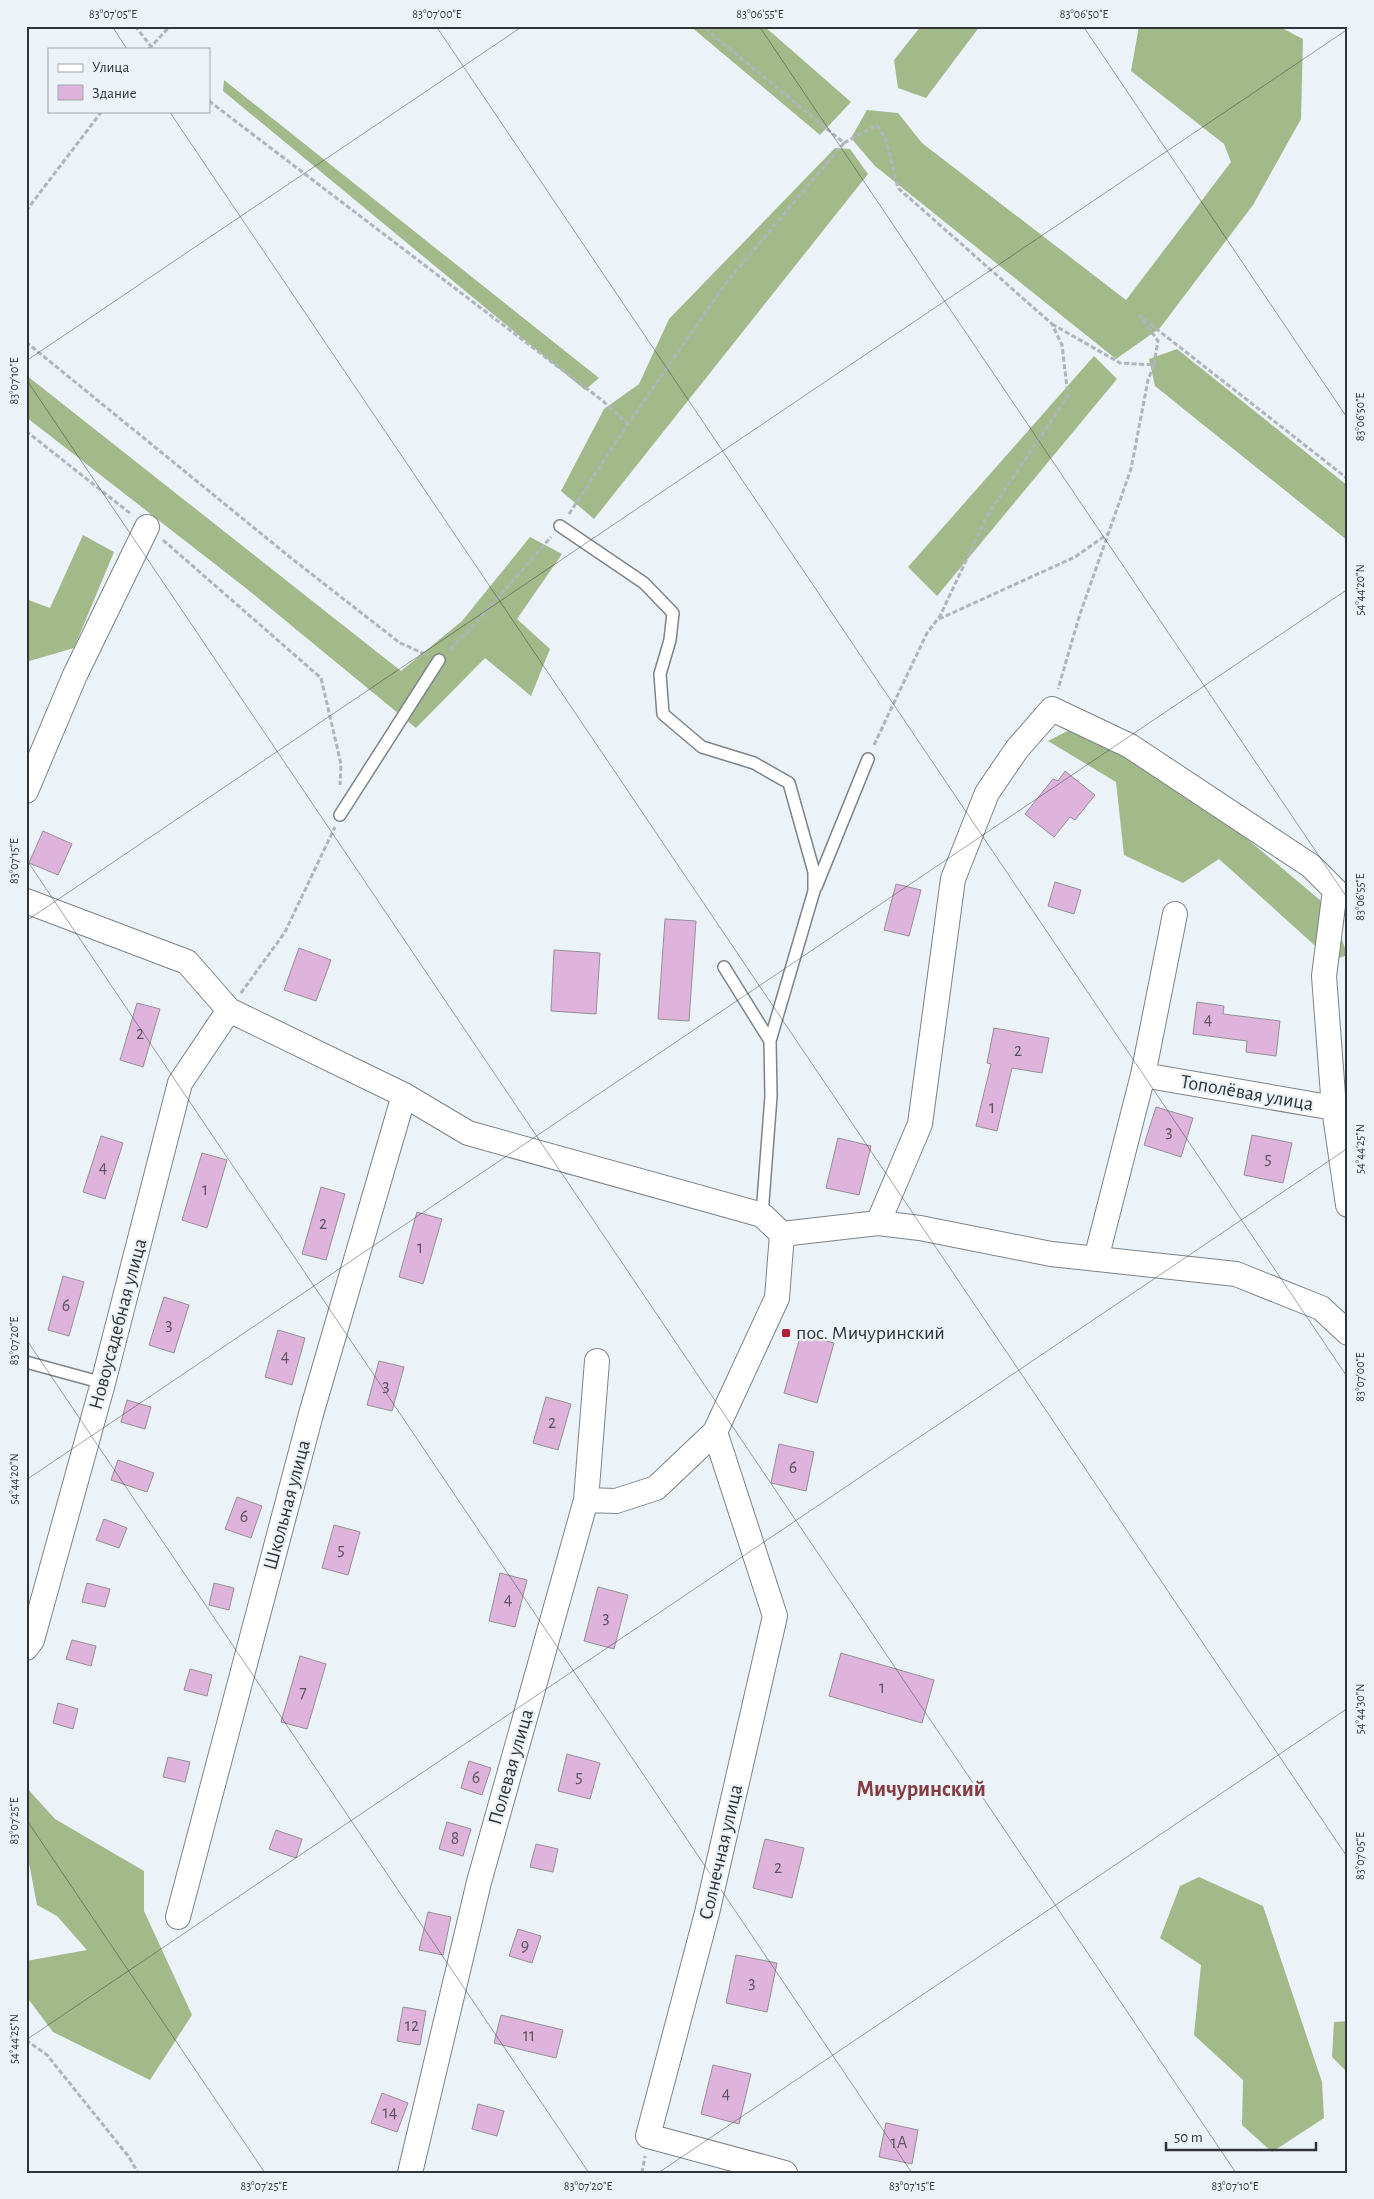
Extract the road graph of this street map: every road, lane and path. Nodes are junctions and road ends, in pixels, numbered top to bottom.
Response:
1 (135, 26) edge
2 (170, 26) edge
3 (702, 26) edge
4 (151, 48) edge
5 (210, 101) edge
6 (101, 112) edge
7 (844, 143) junction
8 (26, 211) edge
9 (1052, 324) junction
10 (26, 342) edge
11 (1154, 365) junction
12 (628, 424) junction
13 (26, 431) edge
14 (1348, 479) edge
15 (560, 526) junction
16 (147, 527) junction
17 (1110, 532) junction
18 (938, 619) junction
19 (439, 660) junction
20 (1052, 709) junction
21 (868, 759) joint
22 (26, 791) edge
23 (340, 815) junction
24 (814, 891) junction
25 (26, 901) edge
26 (1175, 914) dead end
27 (724, 967) dead end
28 (230, 1010) junction
29 (770, 1040) junction
30 (1142, 1075) junction
31 (404, 1096) junction
32 (1341, 1114) edge
33 (1348, 1205) edge
34 (762, 1215) junction
35 (878, 1223) junction
36 (782, 1234) junction
37 (1096, 1259) junction
38 (1348, 1333) edge
39 (597, 1361) dead end
40 (26, 1362) edge
41 (103, 1383) junction
42 (715, 1432) junction
43 (586, 1500) junction
44 (26, 1648) edge
45 (178, 1917) dead end
46 (26, 2040) edge
47 (138, 2173) edge
48 (410, 2173) edge
49 (785, 2173) edge

1 - 4 path
2 - 4 path
3 - 7 path
5 - 12 path
6 - 8 path
7 - 9 path
7 - 12 path
9 - 11 path
9 - 18 path
10 - 19 path
11 - 14 path
11 - 17 path
12 - 15 path
13 - 16 path
15 - 19 path
15 - 24 lane
16 - 22 street
16 - 23 path
17 - 18 path
17 - 20 path
18 - 21 path
19 - 23 lane
20 - 32 street
20 - 35 street
21 - 24 lane
23 - 28 path
24 - 29 lane
25 - 28 street
26 - 30 street
27 - 29 lane
28 - 31 street
28 - 41 street, Новоусадебная улица
29 - 34 lane
30 - 32 street, Тополёвая улица
30 - 37 street
31 - 34 street
31 - 45 street, Школьная улица
32 - 33 street
34 - 36 street
35 - 36 street
35 - 37 street
36 - 42 street
37 - 38 street
39 - 43 street, Полевая улица
40 - 41 lane
41 - 44 street, Новоусадебная улица
42 - 43 street
42 - 49 street, Солнечная улица
43 - 48 street, Полевая улица
46 - 47 path

